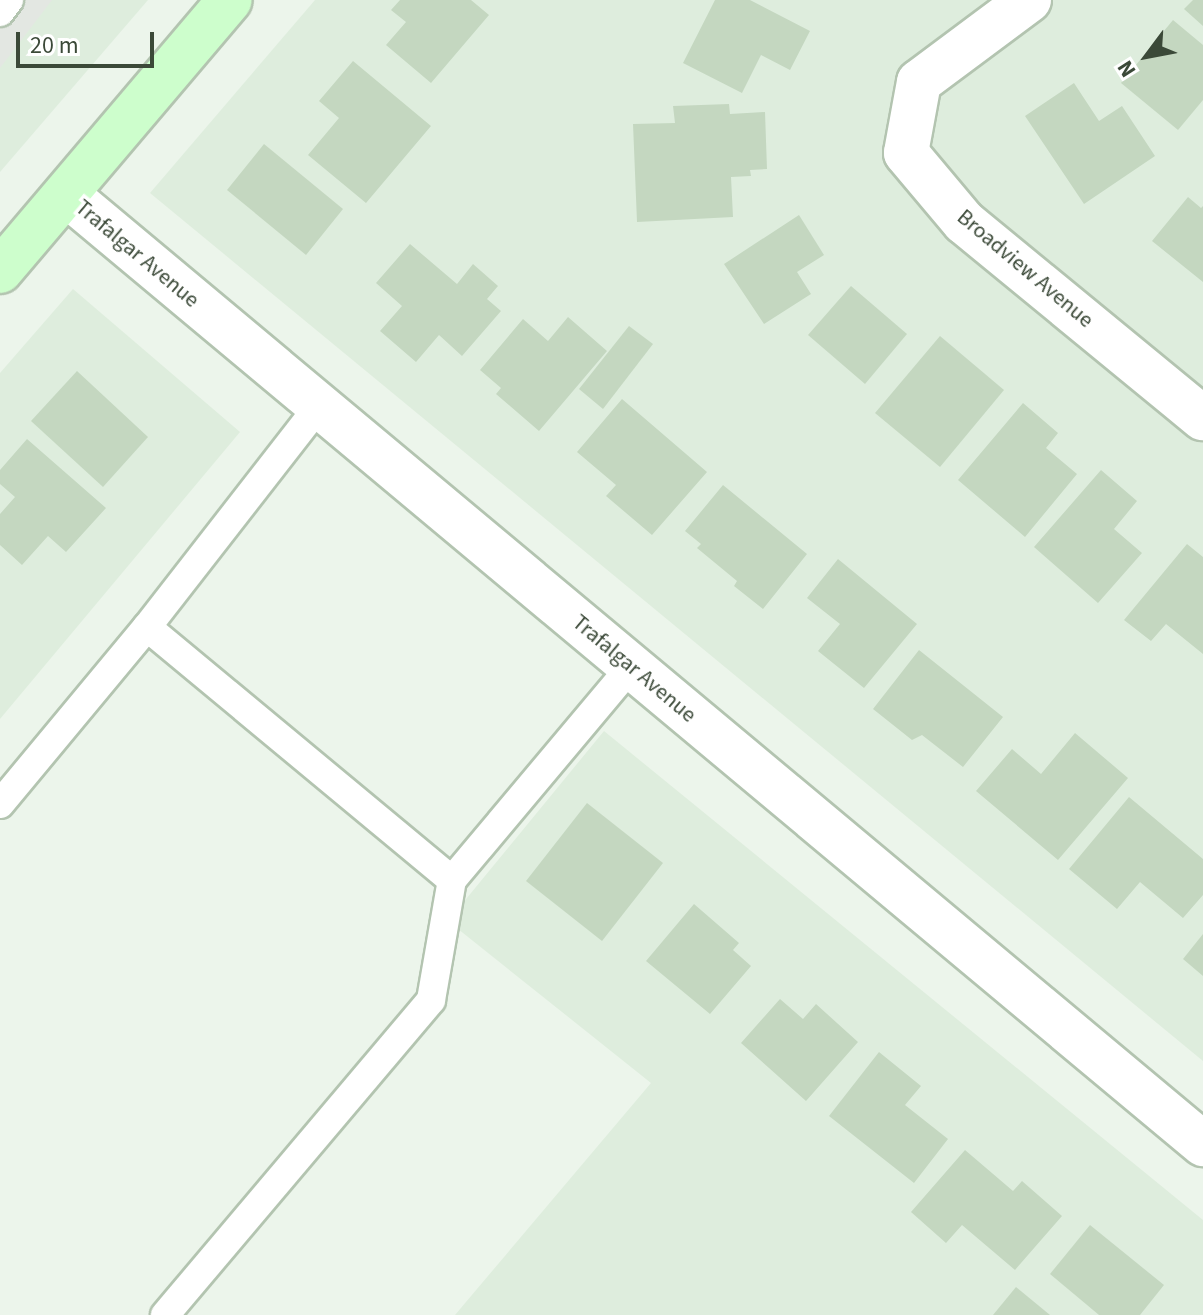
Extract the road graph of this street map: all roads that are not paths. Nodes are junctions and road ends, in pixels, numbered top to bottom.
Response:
1 (9, 0) edge
2 (230, 0) edge
3 (1029, 0) edge
4 (0, 12) edge
5 (66, 194) junction
6 (0, 271) edge
7 (319, 406) junction
8 (1203, 418) edge
9 (147, 627) junction
10 (631, 667) junction
11 (0, 804) edge
12 (452, 880) junction
13 (1203, 1144) edge
14 (165, 1315) edge

1 - 4 lane
2 - 5 street
3 - 8 street, Broadview Avenue
5 - 6 street
5 - 7 street, Trafalgar Avenue
7 - 9 lane
7 - 10 street, Trafalgar Avenue
9 - 11 lane
9 - 12 lane
10 - 12 lane
10 - 13 street, Trafalgar Avenue
12 - 14 lane

